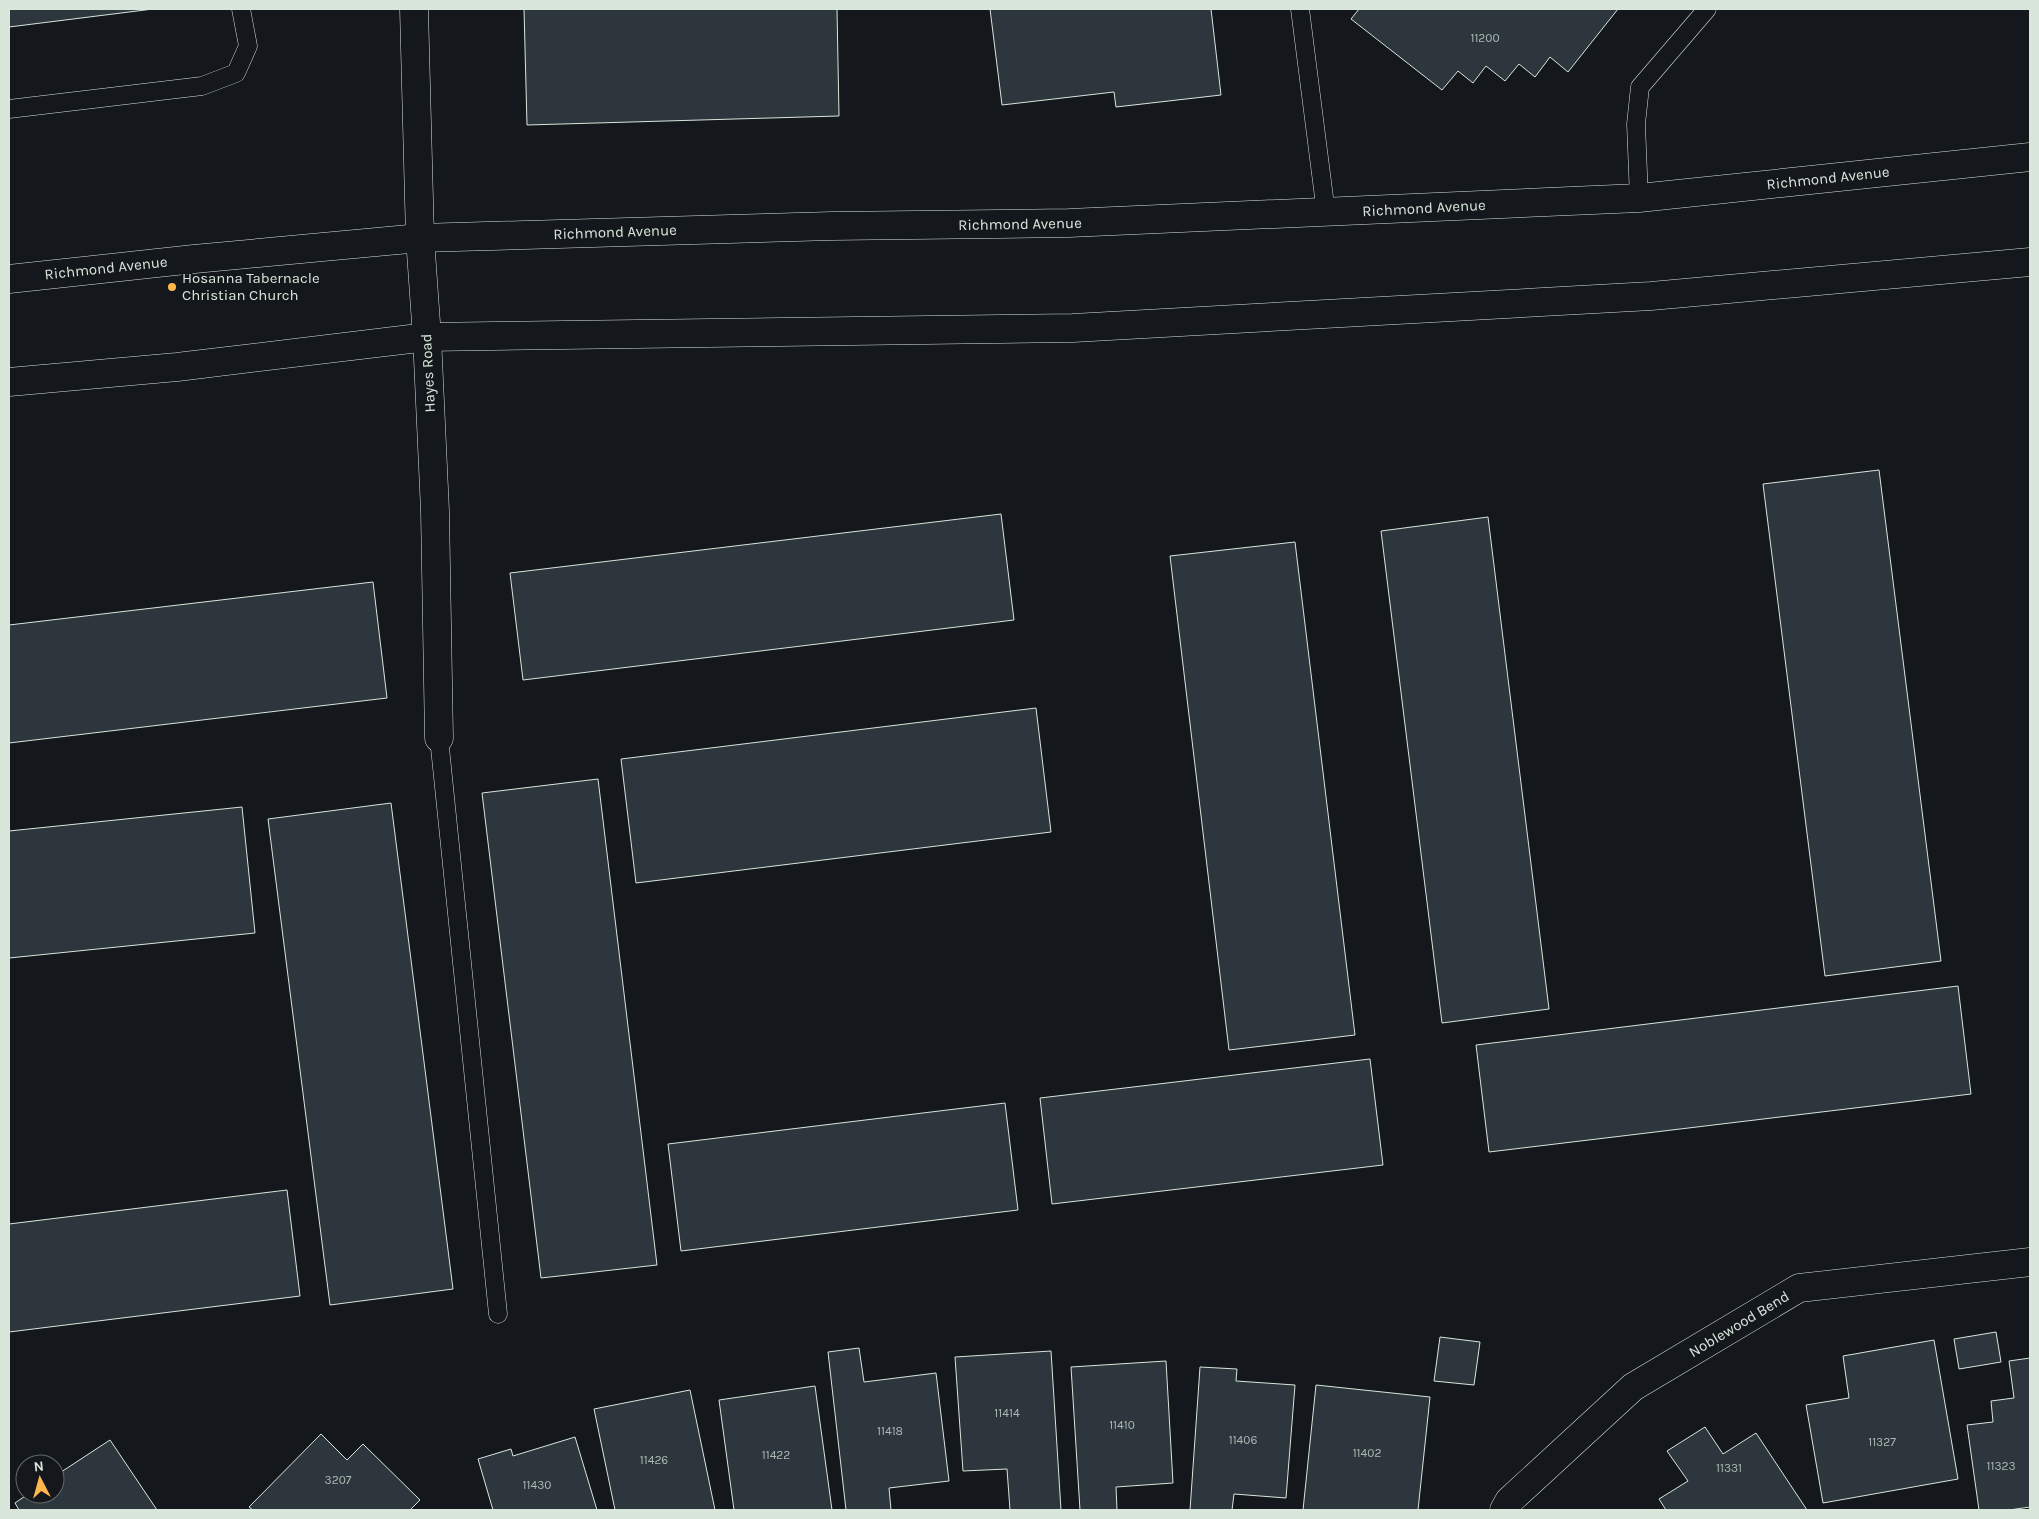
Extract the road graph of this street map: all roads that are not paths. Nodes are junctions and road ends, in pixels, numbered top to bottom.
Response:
1 (242, 9) edge
2 (414, 9) edge
3 (1300, 9) edge
4 (1707, 9) edge
5 (9, 109) edge
6 (2030, 157) edge
7 (1639, 198) junction
8 (1326, 213) junction
9 (420, 238) junction
10 (2030, 262) edge
11 (9, 279) edge
12 (426, 337) junction
13 (9, 382) edge
14 (439, 738) joint
15 (2030, 1262) edge
16 (498, 1314) dead end
17 (1504, 1510) edge

1 - 5 lane
2 - 9 main road, Hayes Road
3 - 8 lane
4 - 7 lane
6 - 7 main road, Richmond Avenue
7 - 8 main road, Richmond Avenue
8 - 9 main road, Richmond Avenue
9 - 11 main road, Richmond Avenue
9 - 12 main road, Hayes Road
10 - 12 main road
12 - 13 main road
12 - 14 main road, Hayes Road
14 - 16 lane
15 - 17 main road, Noblewood Bend

